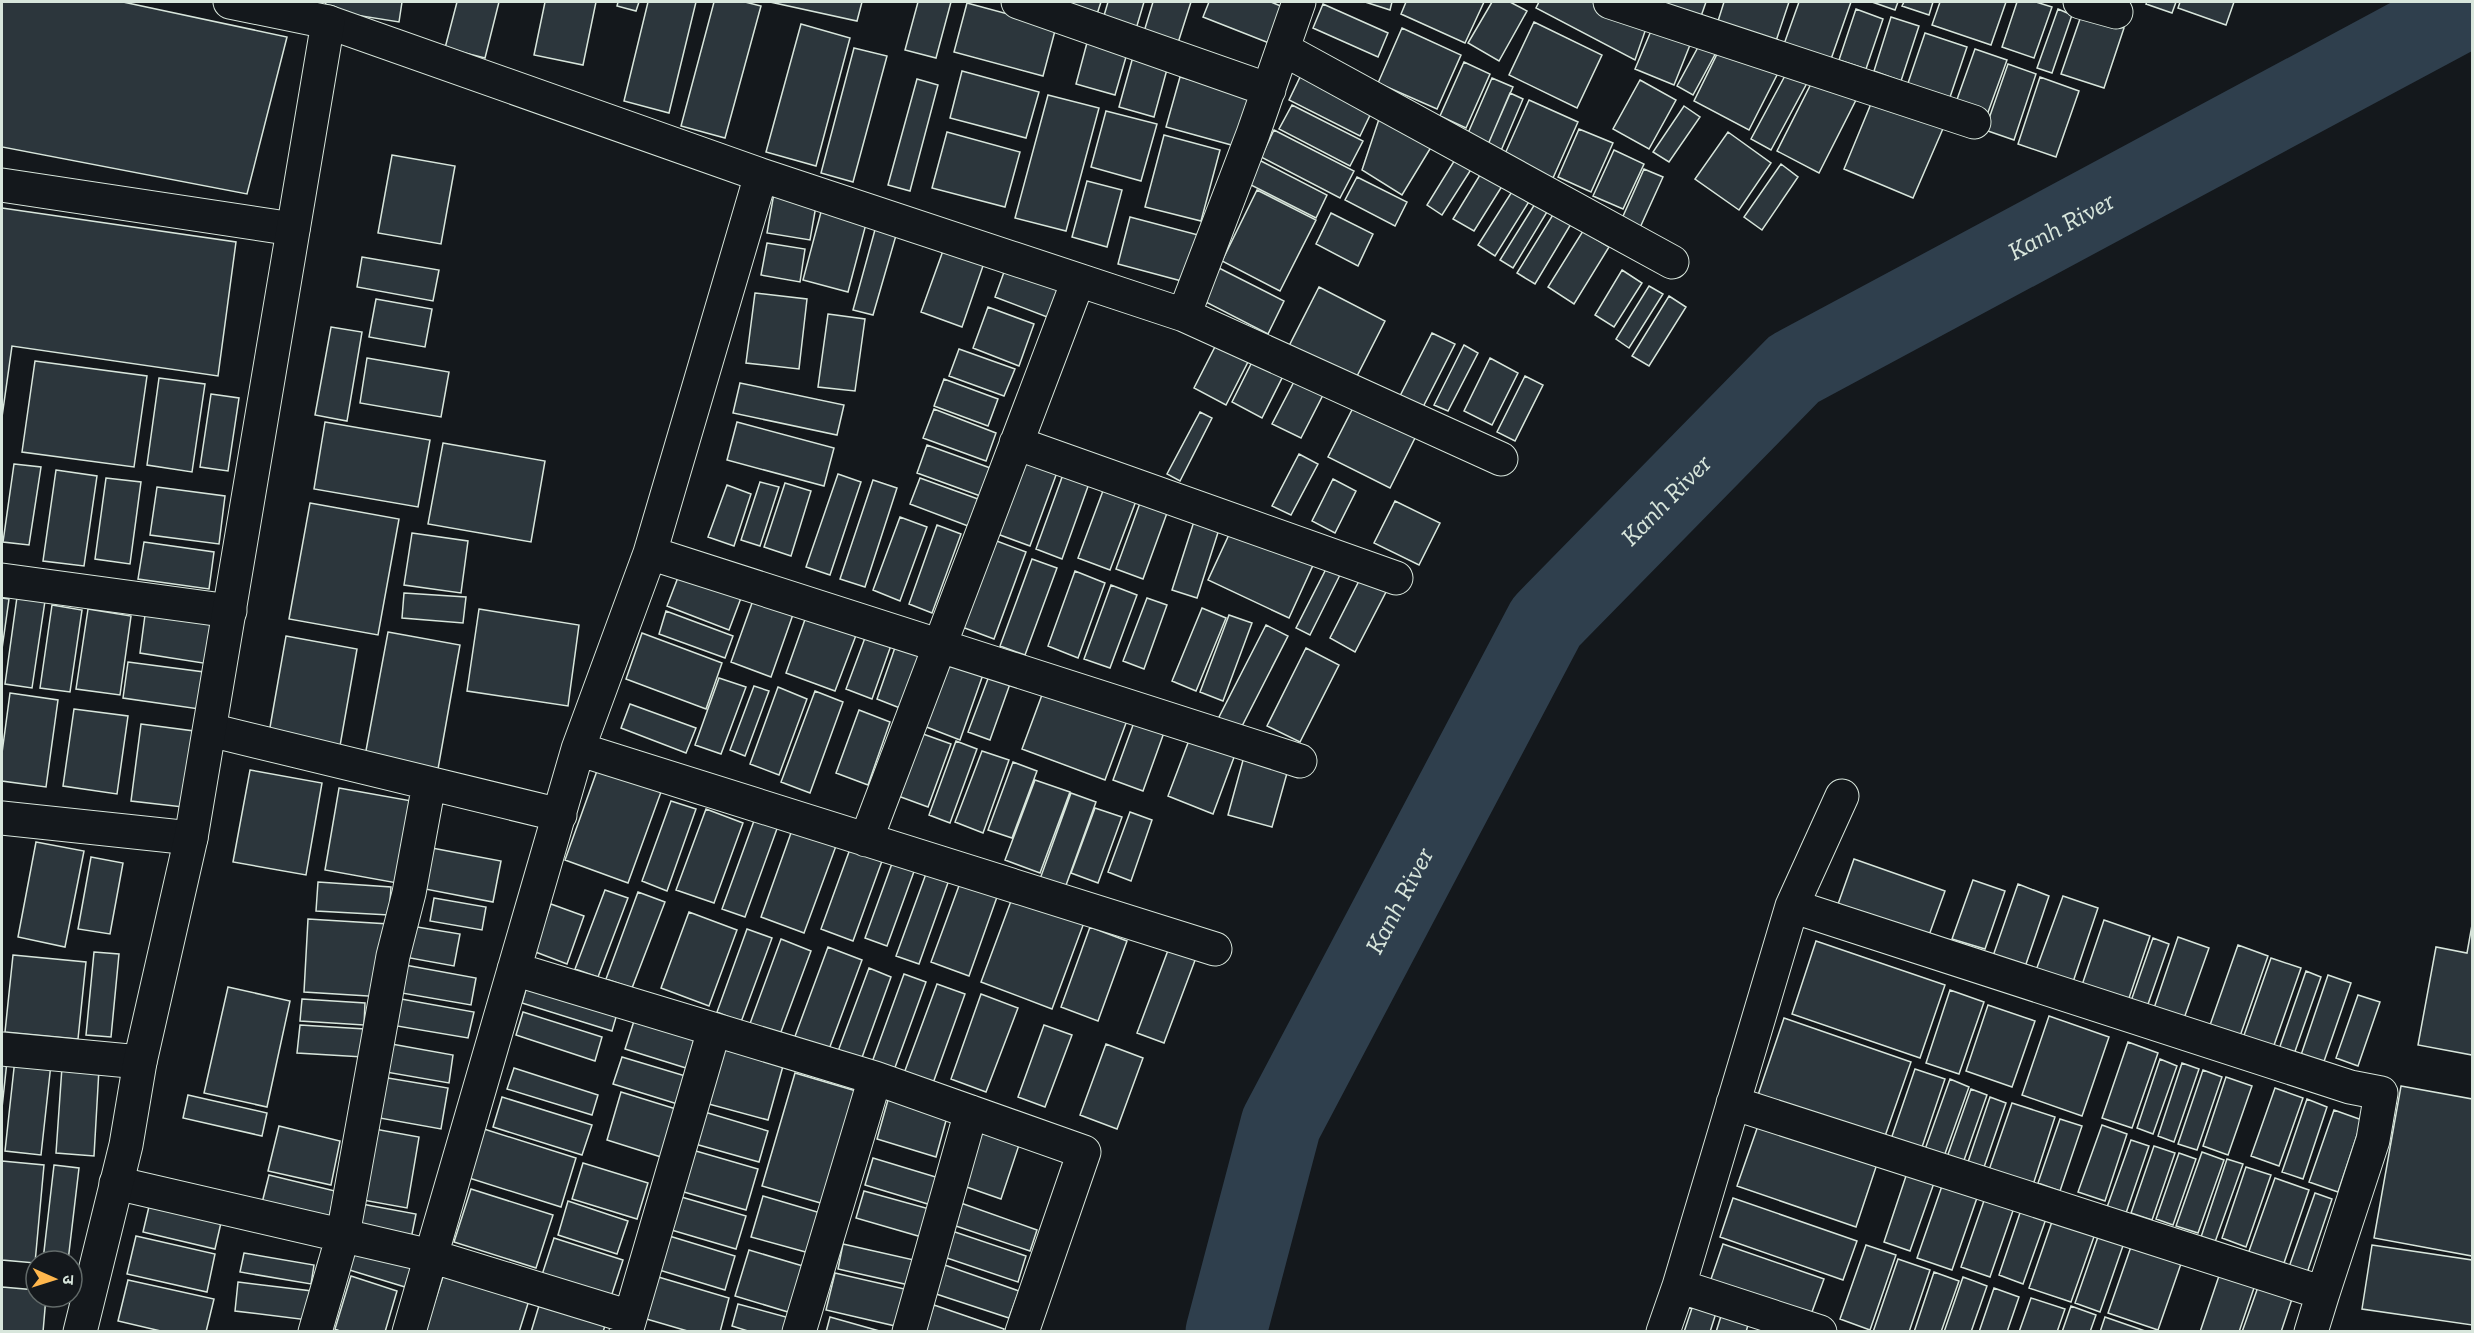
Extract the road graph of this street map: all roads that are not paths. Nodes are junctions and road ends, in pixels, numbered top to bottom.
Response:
1 (230, 2) edge
2 (1018, 2) edge
3 (1299, 2) edge
4 (1610, 2) edge
5 (2080, 2) edge
6 (2116, 12) dead end
7 (328, 22) junction
8 (1283, 49) junction
9 (1269, 90) junction
10 (1974, 122) dead end
11 (761, 175) junction
12 (2, 185) edge
13 (293, 230) junction
14 (1672, 262) dead end
15 (1078, 281) junction
16 (1184, 315) junction
17 (1016, 443) junction
18 (1501, 459) dead end
19 (650, 553) junction
20 (1396, 578) dead end
21 (2, 580) edge
22 (230, 611) junction
23 (938, 645) junction
24 (210, 730) junction
25 (578, 749) junction
26 (1300, 761) dead end
27 (429, 784) junction
28 (1842, 796) dead end
29 (560, 815) junction
30 (2, 818) edge
31 (191, 838) junction
32 (866, 840) junction
33 (1792, 906) junction
34 (1215, 949) dead end
35 (514, 969) junction
36 (714, 1030) junction
37 (2, 1049) edge
38 (140, 1062) junction
39 (875, 1078) junction
40 (1733, 1102) junction
41 (971, 1112) junction
42 (116, 1183) junction
43 (343, 1235) junction
44 (431, 1256) junction
45 (1679, 1286) junction
46 (2323, 1293) junction
47 (628, 1324) edge
48 (80, 1332) edge
49 (315, 1332) edge
50 (409, 1332) edge
51 (799, 1332) edge
52 (909, 1332) edge
53 (1022, 1332) edge
54 (1663, 1332) edge
55 (1820, 1332) edge
56 (2312, 1332) edge

1 - 7 street
2 - 9 street
3 - 8 street
4 - 10 street
5 - 6 street
7 - 11 street
7 - 13 street
8 - 9 street
8 - 14 street
9 - 16 street
11 - 15 street
11 - 19 street
12 - 13 street
13 - 22 street
15 - 16 street
15 - 17 street
16 - 18 street
17 - 20 street
17 - 23 street
19 - 23 street
19 - 25 street
21 - 22 street
22 - 24 street
23 - 26 street
23 - 32 street
24 - 27 street
24 - 31 street
25 - 29 street
25 - 32 street
27 - 29 street
27 - 43 street
28 - 33 street
29 - 35 street
30 - 31 street
31 - 38 street
32 - 34 street
33 - 40 street
33 - 46 street
35 - 36 street
35 - 44 street
36 - 39 street
36 - 47 street
37 - 38 street
38 - 42 street
39 - 41 street
39 - 51 street
40 - 45 street
40 - 46 street
41 - 52 street
41 - 53 street
42 - 43 street
42 - 48 street
43 - 44 street
43 - 49 street
44 - 47 street
44 - 50 street
45 - 54 street
45 - 55 street
46 - 56 street

